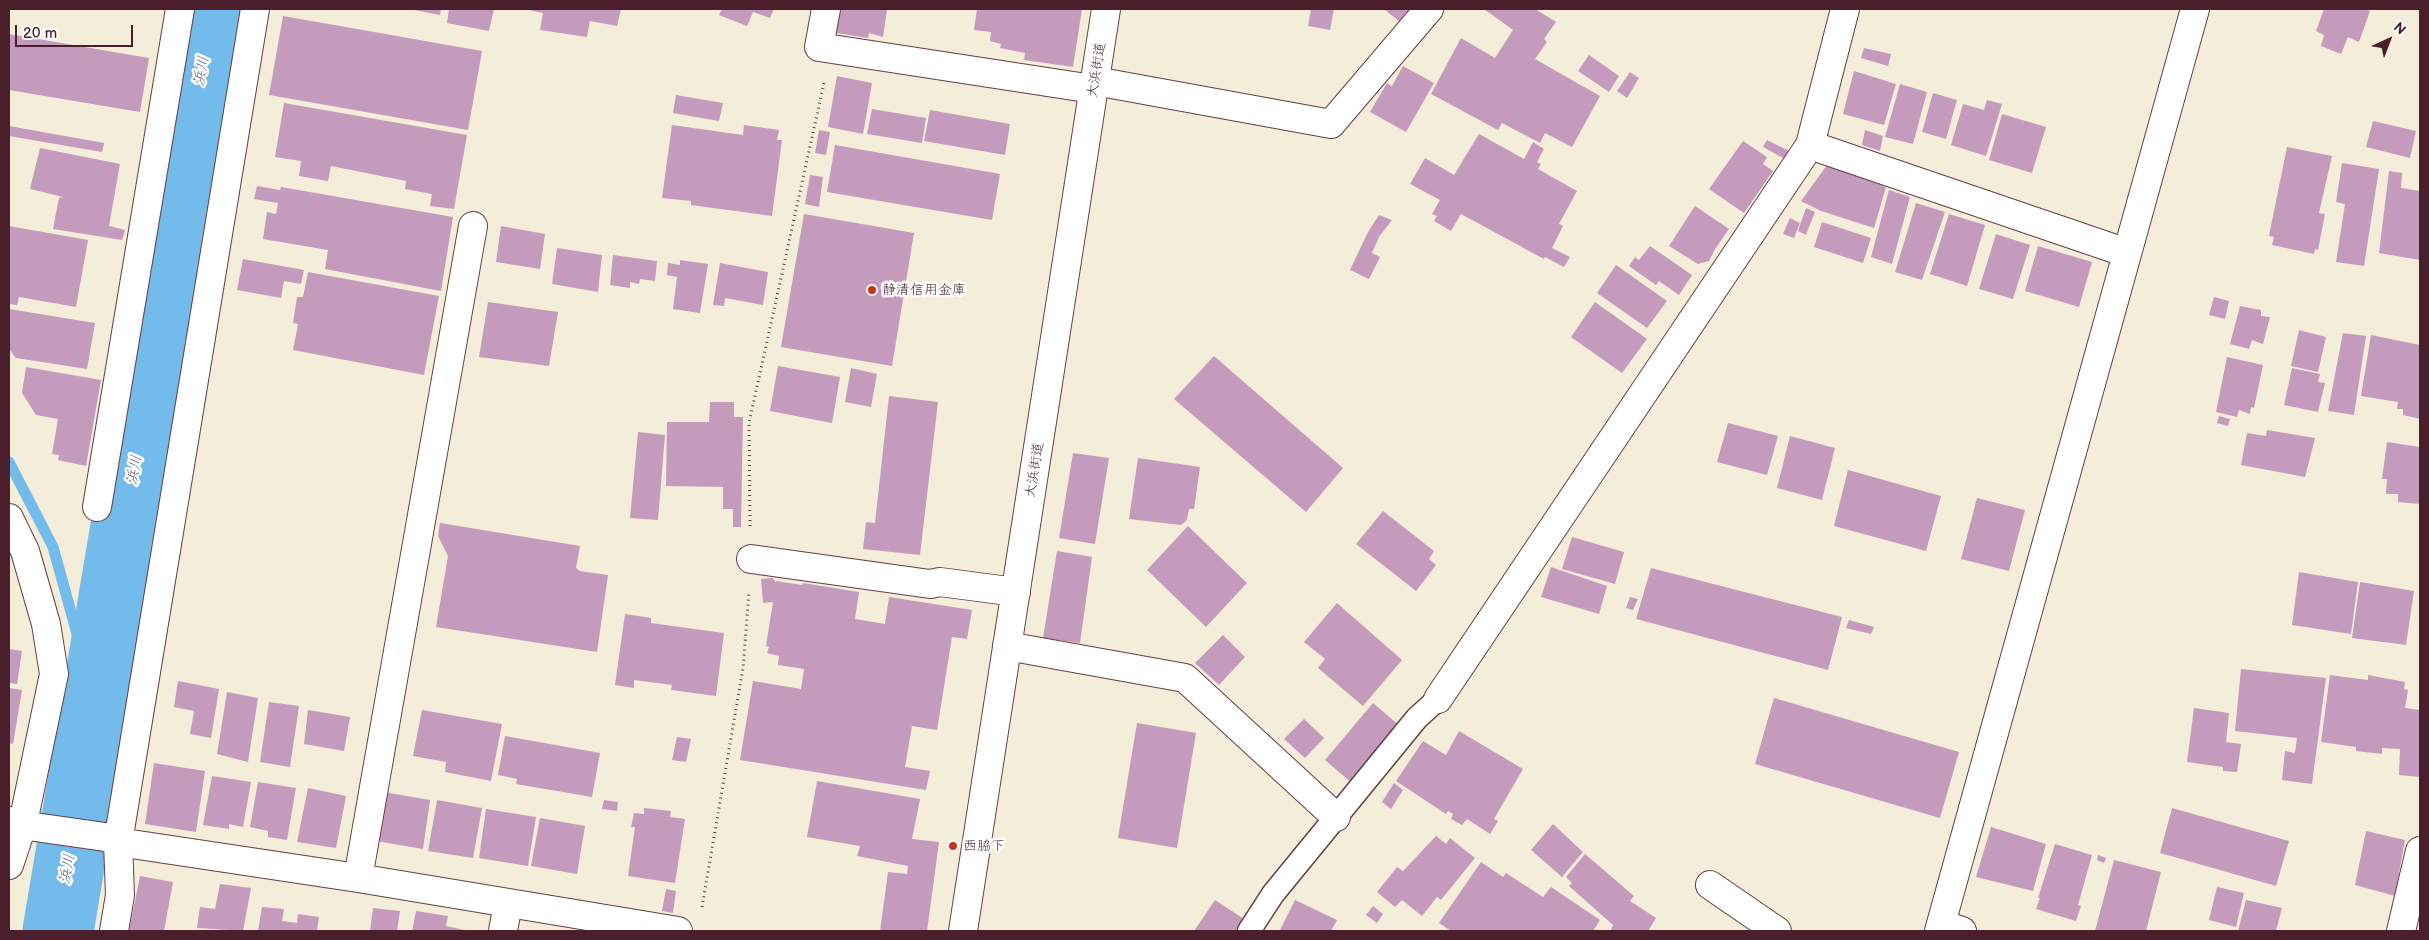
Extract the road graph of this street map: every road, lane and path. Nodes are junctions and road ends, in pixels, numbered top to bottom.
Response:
1 (180, 9) edge
2 (255, 9) edge
3 (826, 9) edge
4 (1106, 9) edge
5 (1429, 9) edge
6 (1846, 9) edge
7 (2195, 9) edge
8 (831, 48) junction
9 (1094, 85) junction
10 (1810, 145) junction
11 (473, 226) dead end
12 (2127, 253) junction
13 (97, 507) dead end
14 (9, 518) edge
15 (752, 559) junction
16 (1016, 592) junction
17 (1007, 646) junction
18 (1438, 698) joint
19 (1336, 817) junction
20 (22, 824) edge
21 (112, 840) junction
22 (2420, 851) edge
23 (9, 865) edge
24 (358, 878) junction
25 (1710, 885) dead end
26 (508, 902) junction
27 (701, 912) dead end
28 (1947, 929) edge
29 (114, 931) edge
30 (503, 931) edge
31 (678, 931) edge
32 (963, 931) edge
33 (1249, 931) edge
34 (1776, 931) edge
35 (2401, 931) edge

1 - 13 street
2 - 21 street
3 - 8 street
4 - 9 street, 大浜街道
5 - 9 street
6 - 10 street
7 - 12 street
8 - 9 street
8 - 15 path
9 - 16 street, 大浜街道
10 - 12 street
10 - 18 street
11 - 24 street
12 - 28 street
14 - 20 street
15 - 16 street
15 - 27 path
16 - 17 street, 大浜街道
17 - 19 street
17 - 32 street, 大浜街道
18 - 19 lane
19 - 33 lane
20 - 21 street
20 - 23 street
21 - 24 street
21 - 29 street
22 - 35 street
24 - 26 street
25 - 34 street
26 - 30 street
26 - 31 street

